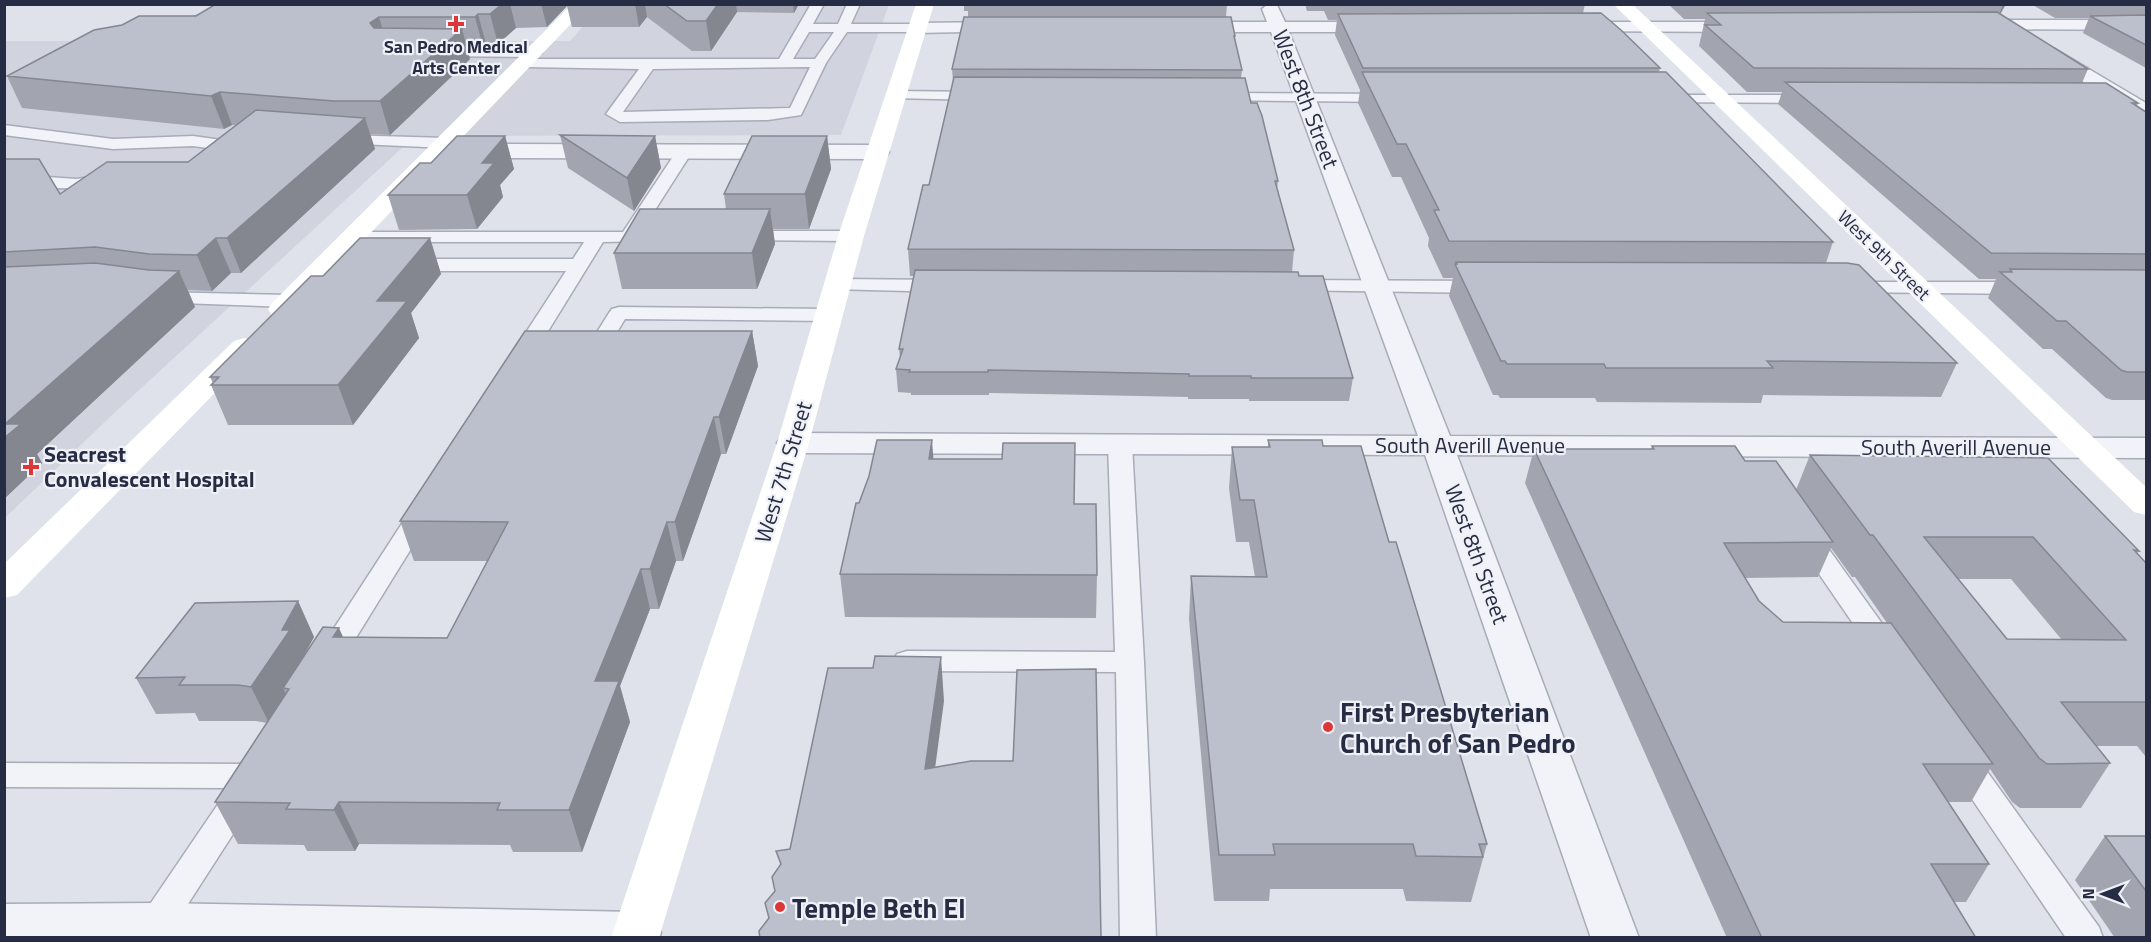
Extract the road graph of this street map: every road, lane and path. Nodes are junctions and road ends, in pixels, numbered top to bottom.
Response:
1 (582, 4) edge
2 (818, 4) edge
3 (854, 4) edge
4 (1621, 4) edge
5 (1966, 4) edge
6 (921, 16) edge
7 (1274, 16) edge
8 (1952, 25) edge
9 (1998, 25) junction
10 (2146, 25) edge
11 (1022, 27) edge
12 (1173, 27) edge
13 (1397, 27) edge
14 (1551, 27) edge
15 (1764, 27) edge
16 (804, 28) junction
17 (843, 28) junction
18 (1646, 28) junction
19 (422, 53) edge
20 (530, 58) junction
21 (784, 63) junction
22 (819, 63) junction
23 (649, 65) junction
24 (895, 95) junction
25 (1000, 96) edge
26 (1200, 97) edge
27 (1305, 98) junction
28 (1400, 98) edge
29 (1649, 99) edge
30 (1720, 99) junction
31 (1828, 99) edge
32 (2091, 99) edge
33 (2127, 99) junction
34 (2146, 111) edge
35 (4, 130) edge
36 (232, 132) edge
37 (254, 134) edge
38 (324, 139) edge
39 (444, 147) junction
40 (684, 152) junction
41 (752, 152) junction
42 (878, 152) junction
43 (231, 161) edge
44 (741, 173) edge
45 (121, 178) edge
46 (4, 179) edge
47 (675, 236) edge
48 (721, 236) edge
49 (851, 236) junction
50 (353, 237) junction
51 (597, 237) junction
52 (629, 237) junction
53 (579, 265) junction
54 (390, 266) edge
55 (837, 285) junction
56 (969, 286) edge
57 (1269, 286) edge
58 (1377, 287) junction
59 (1506, 287) edge
60 (1836, 288) edge
61 (1919, 288) junction
62 (2051, 288) edge
63 (144, 296) edge
64 (289, 301) junction
65 (829, 315) junction
66 (598, 348) edge
67 (509, 375) edge
68 (793, 443) junction
69 (1120, 444) junction
70 (1437, 444) junction
71 (1744, 446) junction
72 (2086, 447) junction
73 (2146, 448) edge
74 (1764, 475) edge
75 (439, 485) edge
76 (2146, 505) edge
77 (1792, 514) edge
78 (4, 586) edge
79 (876, 660) edge
80 (1130, 662) junction
81 (1901, 672) edge
82 (312, 685) edge
83 (1949, 741) edge
84 (4, 775) edge
85 (156, 924) junction
86 (4, 925) edge
87 (636, 935) edge
88 (1138, 938) edge
89 (1615, 938) edge
90 (2086, 938) edge

1 - 20 street
2 - 16 lane
3 - 17 lane
4 - 18 street, West 9th Street
5 - 9 street
6 - 11 street
6 - 17 lane
6 - 24 street, West 7th Street
7 - 12 street
7 - 13 street
7 - 27 street, West 8th Street
8 - 9 street
9 - 10 street
9 - 33 street
14 - 18 street
15 - 18 street
16 - 17 lane
16 - 21 lane
17 - 22 lane
18 - 30 street, West 9th Street
19 - 20 lane
20 - 23 lane
20 - 39 street
21 - 22 lane
21 - 23 lane
22 - 23 lane
24 - 25 lane
24 - 42 street, West 7th Street
26 - 27 lane
27 - 28 lane
27 - 58 street, West 8th Street
29 - 30 lane
30 - 31 lane
30 - 61 street, West 9th Street
32 - 33 lane
33 - 34 street
35 - 43 lane
36 - 37 lane
38 - 39 lane
39 - 40 street
39 - 50 street
40 - 41 street
40 - 52 lane
41 - 42 street
41 - 44 lane
42 - 49 street, West 7th Street
45 - 46 lane
47 - 52 lane
48 - 49 lane
49 - 55 street, West 7th Street
50 - 51 lane
50 - 64 street
51 - 52 lane
51 - 53 lane
53 - 54 lane
53 - 67 lane
55 - 56 lane
55 - 65 street, West 7th Street
57 - 58 lane
58 - 59 lane
58 - 70 street, West 8th Street
60 - 61 lane
61 - 62 lane
61 - 72 street, West 9th Street
63 - 64 lane
64 - 78 street
65 - 66 lane
65 - 68 street, West 7th Street
68 - 69 street, South Averill Avenue
68 - 87 street, West 7th Street
69 - 70 street, South Averill Avenue
69 - 80 lane
70 - 71 street, South Averill Avenue
70 - 89 street, West 8th Street
71 - 72 street, South Averill Avenue
71 - 74 lane
72 - 73 street, South Averill Avenue
72 - 76 street, West 9th Street
75 - 82 lane
77 - 81 lane
79 - 80 lane
80 - 88 lane
83 - 90 lane
84 - 85 lane
85 - 86 street
85 - 87 street

